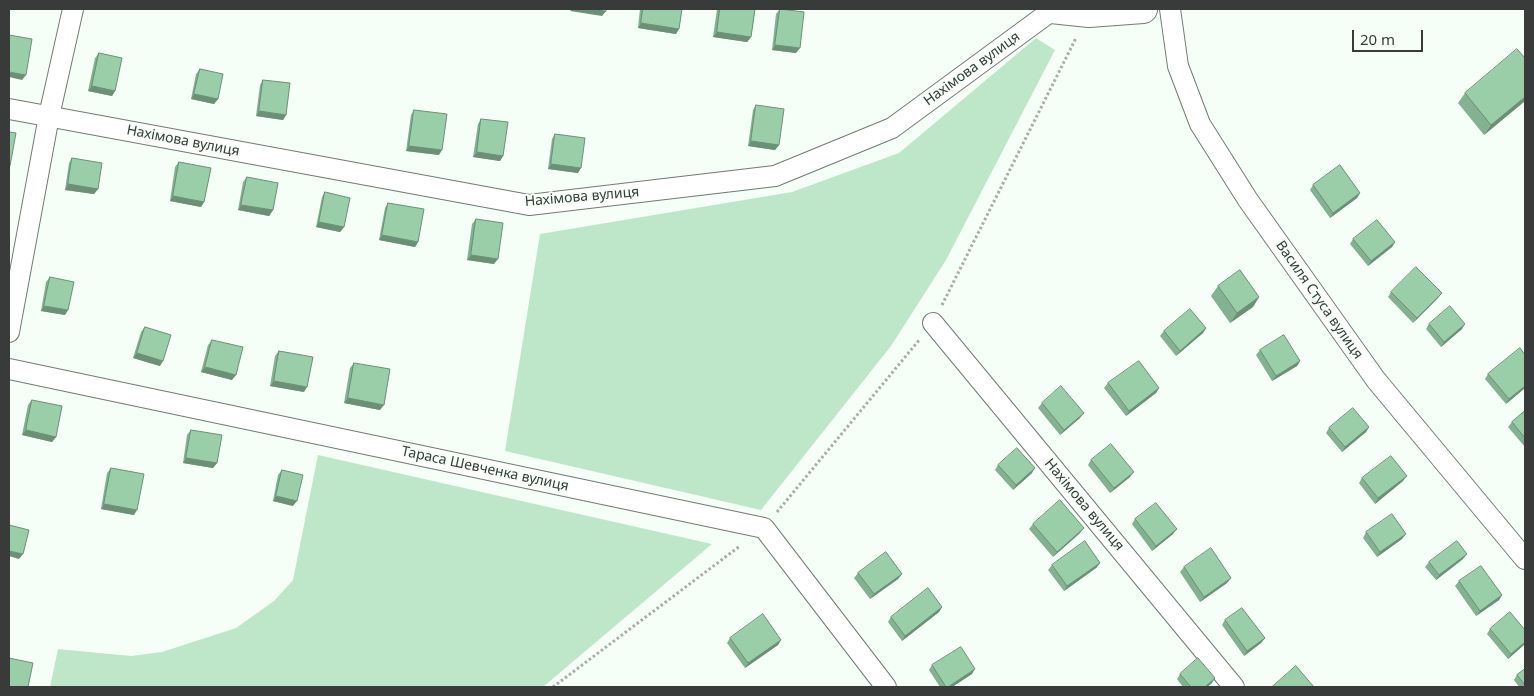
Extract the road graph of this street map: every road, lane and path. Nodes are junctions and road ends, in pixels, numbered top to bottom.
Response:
1 (73, 9) edge
2 (1053, 9) edge
3 (1143, 9) edge
4 (1170, 9) edge
5 (1089, 13) junction
6 (9, 109) edge
7 (49, 116) junction
8 (933, 323) junction
9 (9, 332) edge
10 (9, 369) edge
11 (764, 528) junction
12 (1525, 560) edge
13 (553, 687) edge
14 (886, 687) edge
15 (1234, 687) edge

1 - 7 street
2 - 5 main road
2 - 7 street, Нахімова вулиця
3 - 5 main road
4 - 12 street, Василя Стуса вулиця
5 - 8 path
6 - 7 street, Нахімова вулиця
7 - 9 street
8 - 11 path
8 - 15 street, Нахімова вулиця
10 - 11 street, Тараса Шевченка вулиця
11 - 13 path
11 - 14 street

